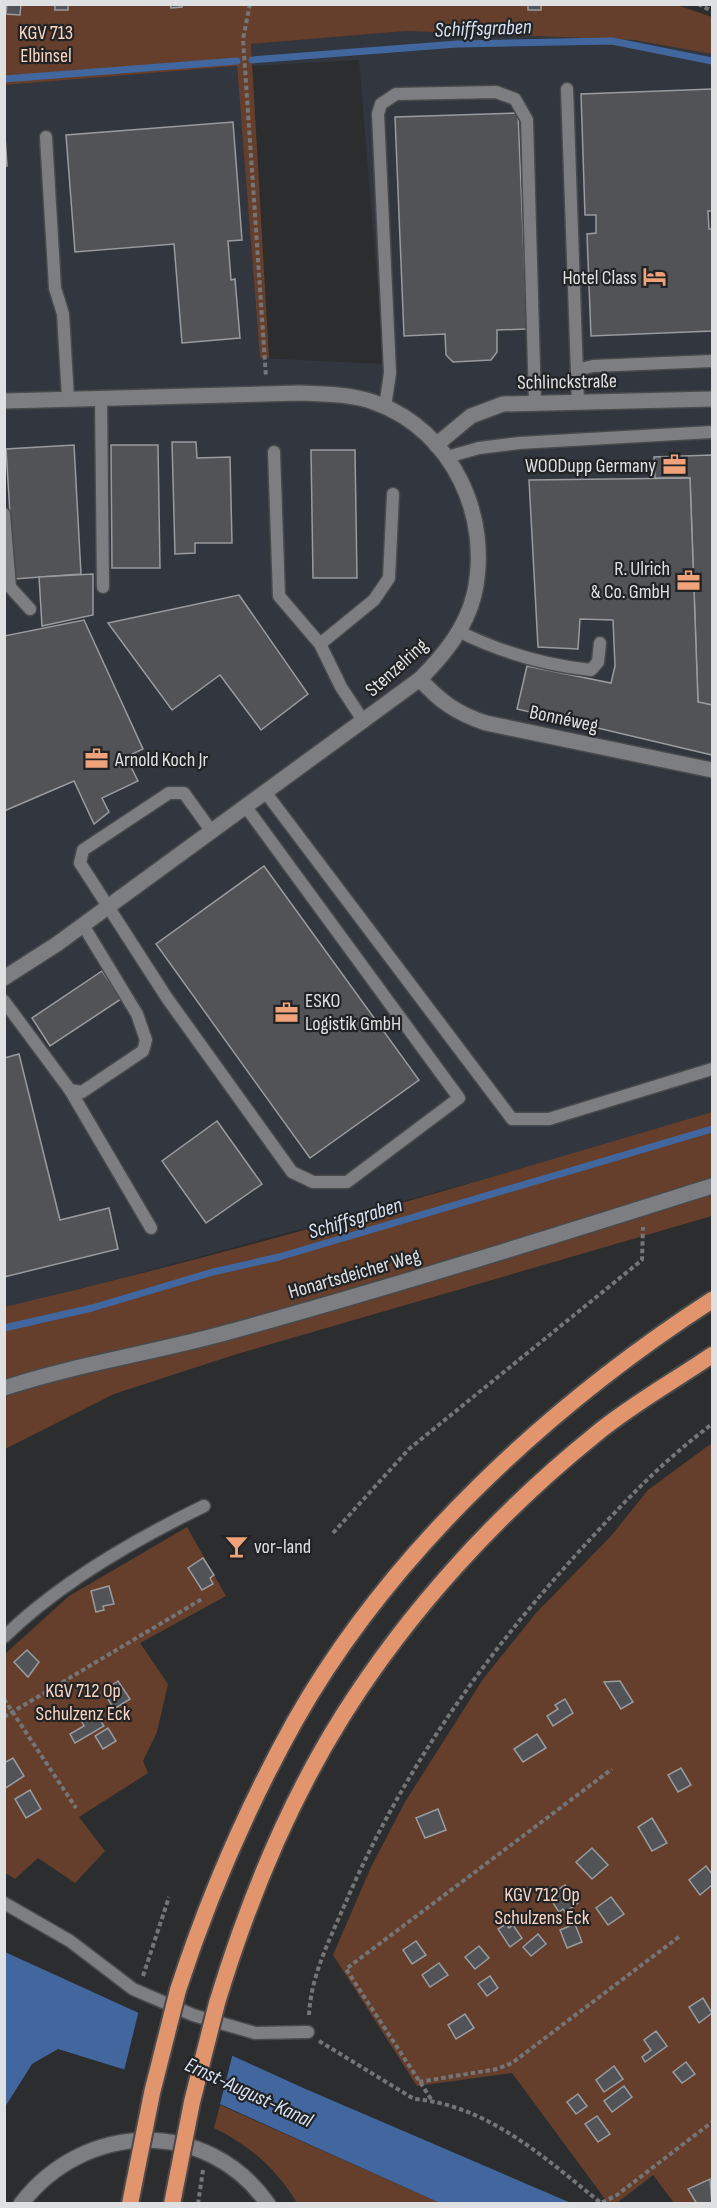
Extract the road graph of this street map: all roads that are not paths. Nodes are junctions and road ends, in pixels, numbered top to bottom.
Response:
1 (567, 89) dead end
2 (46, 137) dead end
3 (712, 361) edge
4 (577, 370) junction
5 (102, 397) junction
6 (68, 398) junction
7 (712, 399) edge
8 (4, 401) edge
9 (578, 402) junction
10 (535, 403) junction
11 (385, 407) junction
12 (712, 432) edge
13 (436, 445) junction
14 (274, 452) dead end
15 (447, 457) junction
16 (393, 494) dead end
17 (4, 514) edge
18 (103, 587) dead end
19 (30, 609) dead end
20 (458, 631) junction
21 (600, 643) dead end
22 (320, 644) junction
23 (420, 678) junction
24 (364, 722) junction
25 (712, 770) edge
26 (266, 793) junction
27 (246, 807) junction
28 (212, 832) junction
29 (109, 906) junction
30 (83, 925) junction
31 (4, 978) edge
32 (4, 1001) edge
33 (712, 1069) edge
34 (70, 1090) junction
35 (712, 1186) edge
36 (151, 1227) dead end
37 (712, 1300) edge
38 (712, 1355) edge
39 (4, 1388) edge
40 (204, 1506) dead end
41 (4, 1637) edge
42 (4, 1903) edge
43 (308, 2032) road end
44 (21, 2204) edge
45 (130, 2204) edge
46 (172, 2204) edge
47 (268, 2204) edge

1 - 4 lane
2 - 6 lane
3 - 4 lane
4 - 9 lane
5 - 6 street, Stenzelring
5 - 11 street, Stenzelring
5 - 18 lane
6 - 8 street, Stenzelring
7 - 9 street, Schlinckstraße
9 - 10 street, Schlinckstraße
10 - 11 lane
10 - 13 street, Schlinckstraße
11 - 13 street, Stenzelring
12 - 15 lane
13 - 15 street, Stenzelring
14 - 22 lane
15 - 20 street, Stenzelring
16 - 22 lane
17 - 19 lane
20 - 21 lane
20 - 23 street, Stenzelring
22 - 24 lane
23 - 24 street, Stenzelring
23 - 25 street, Bonnéweg
24 - 26 street, Stenzelring
26 - 27 street, Stenzelring
26 - 33 lane
27 - 28 street, Stenzelring
27 - 29 lane
28 - 29 street, Stenzelring
28 - 29 lane
29 - 30 street, Stenzelring
30 - 31 street, Stenzelring
30 - 34 lane
32 - 34 lane
34 - 36 lane
35 - 39 street, Honartsdeicher Weg
37 - 45 highway, bridge
38 - 46 highway, bridge
40 - 41 lane
42 - 43 lane
44 - 47 street

